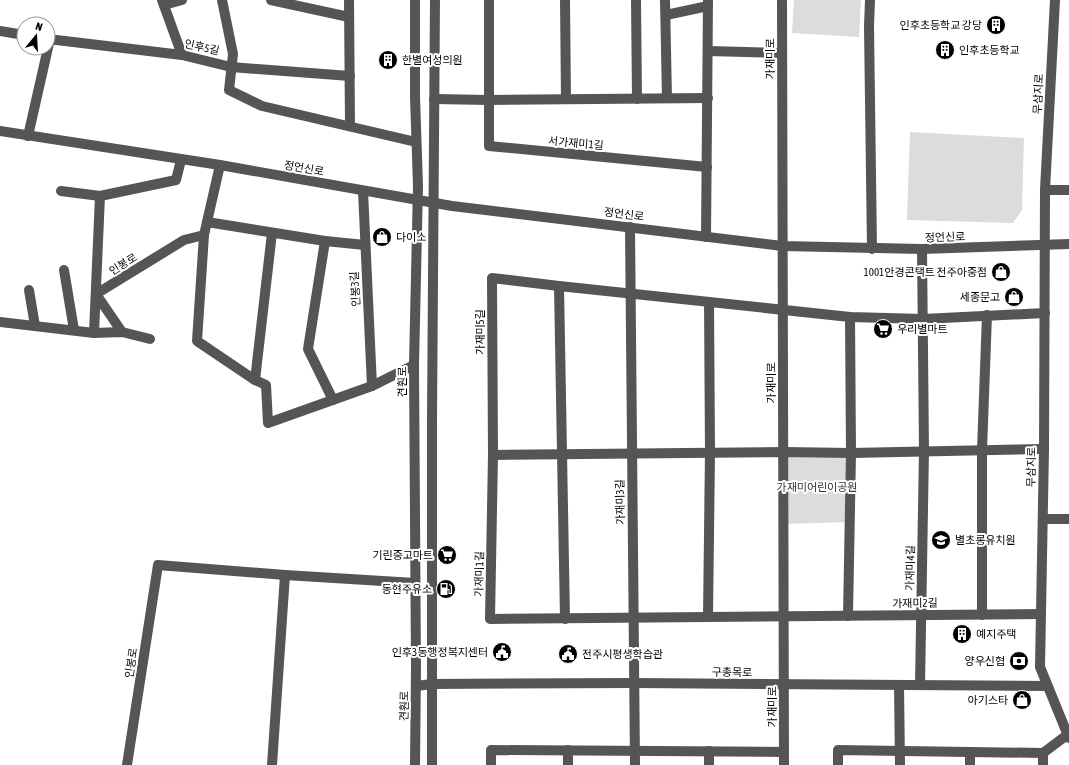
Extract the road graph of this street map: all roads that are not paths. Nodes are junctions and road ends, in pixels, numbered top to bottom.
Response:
1 (182, 0) edge
2 (222, 0) edge
3 (271, 0) edge
4 (349, 0) edge
5 (415, 0) edge
6 (435, 0) edge
7 (489, 0) edge
8 (565, 0) edge
9 (636, 0) edge
10 (665, 0) edge
11 (782, 0) edge
12 (870, 0) edge
13 (1055, 0) edge
14 (163, 3) edge
15 (708, 3) edge
16 (666, 15) junction
17 (349, 17) junction
18 (0, 31) edge
19 (16, 34) edge
20 (56, 40) edge
21 (708, 51) junction
22 (782, 53) junction
23 (182, 55) junction
24 (45, 56) edge
25 (231, 67) junction
26 (350, 76) junction
27 (667, 98) junction
28 (708, 98) junction
29 (434, 99) junction
30 (566, 99) junction
31 (637, 99) junction
32 (489, 100) junction
33 (350, 126) junction
34 (0, 131) edge
35 (28, 136) junction
36 (416, 142) junction
37 (181, 160) junction
38 (220, 165) junction
39 (707, 167) junction
40 (1045, 190) junction
41 (1069, 190) edge
42 (61, 191) dead end
43 (363, 191) junction
44 (100, 196) junction
45 (418, 200) junction
46 (433, 203) junction
47 (207, 222) junction
48 (630, 227) junction
49 (272, 233) junction
50 (204, 235) junction
51 (706, 238) junction
52 (325, 241) junction
53 (1069, 244) edge
54 (365, 245) junction
55 (1045, 245) junction
56 (782, 246) junction
57 (872, 249) junction
58 (922, 250) junction
59 (64, 270) dead end
60 (559, 286) junction
61 (29, 290) dead end
62 (96, 294) junction
63 (631, 294) junction
64 (708, 302) junction
65 (783, 310) junction
66 (1045, 313) junction
67 (986, 315) junction
68 (850, 317) junction
69 (923, 319) junction
70 (0, 322) edge
71 (35, 326) junction
72 (74, 330) junction
73 (122, 332) junction
74 (94, 333) junction
75 (150, 339) dead end
76 (414, 365) junction
77 (255, 380) junction
78 (372, 386) junction
79 (333, 400) junction
80 (1044, 448) junction
81 (924, 450) junction
82 (982, 450) junction
83 (710, 452) junction
84 (783, 452) junction
85 (632, 453) junction
86 (851, 453) junction
87 (493, 454) junction
88 (563, 454) junction
89 (1069, 518) edge
90 (1043, 519) junction
91 (285, 575) junction
92 (415, 583) junction
93 (1041, 614) junction
94 (921, 615) junction
95 (982, 615) junction
96 (784, 616) junction
97 (848, 616) junction
98 (708, 617) junction
99 (634, 618) junction
100 (565, 619) junction
101 (634, 683) junction
102 (432, 684) junction
103 (784, 684) junction
104 (899, 685) junction
105 (920, 685) junction
106 (416, 686) junction
107 (1047, 686) junction
108 (1068, 737) edge
109 (568, 750) junction
110 (635, 750) junction
111 (709, 751) junction
112 (900, 751) junction
113 (784, 752) junction
114 (970, 752) junction
115 (1043, 753) junction
116 (127, 765) edge
117 (272, 765) edge
118 (415, 765) edge
119 (432, 765) edge
120 (491, 765) edge
121 (568, 765) edge
122 (635, 765) edge
123 (709, 765) edge
124 (784, 765) edge
125 (838, 765) edge
126 (900, 765) edge
127 (970, 765) edge
128 (1043, 765) edge

1 - 14 street
2 - 25 street
3 - 17 street
4 - 17 street
5 - 36 street, 견훤로
6 - 29 street
7 - 32 street, 서가재미1길
8 - 30 street
9 - 31 street
10 - 16 street
11 - 22 street, 가재미로
12 - 57 street
13 - 40 street, 무삼지로
14 - 23 street
15 - 16 street
15 - 21 street
16 - 27 street
17 - 26 street
18 - 19 street
20 - 23 street, 인후5길
21 - 22 street
21 - 28 street
22 - 56 street, 가재미로
23 - 25 street, 인후5길
24 - 35 street
25 - 26 street, 인후5길
25 - 33 street
26 - 33 street
27 - 28 street
27 - 31 street
28 - 39 street
29 - 32 street
29 - 46 street
30 - 31 street
30 - 32 street
32 - 39 street, 서가재미1길
33 - 36 street
34 - 35 street, 정언신로
35 - 37 street, 정언신로
36 - 45 street, 견훤로
37 - 38 street, 정언신로
37 - 44 street
38 - 43 street, 정언신로
38 - 47 street
39 - 51 street
40 - 41 street
40 - 55 street, 무삼지로
42 - 44 street
43 - 45 street, 정언신로
43 - 54 street, 인봉3길
44 - 62 street
45 - 46 street, 정언신로
45 - 76 street, 견훤로
46 - 48 street, 정언신로
46 - 102 street
47 - 49 street
47 - 50 street
48 - 51 street, 정언신로
48 - 63 street
49 - 52 street
49 - 77 street
50 - 62 street, 인봉로
50 - 77 street
51 - 56 street, 정언신로
52 - 54 street
52 - 79 street
53 - 55 street, 정언신로
54 - 78 street, 인봉3길
55 - 58 street, 정언신로
55 - 66 street, 무삼지로
56 - 57 street, 정언신로
56 - 65 street, 가재미로
57 - 58 street, 정언신로
58 - 69 street, 가재미4길
59 - 72 street
60 - 63 street, 가재미5길
60 - 87 street, 가재미5길
60 - 88 street
61 - 71 street
62 - 73 street
62 - 74 street
63 - 64 street, 가재미5길
63 - 85 street, 가재미3길
64 - 65 street, 가재미5길
64 - 83 street
65 - 68 street, 가재미5길
65 - 84 street, 가재미로
66 - 67 street, 가재미5길
66 - 80 street, 무삼지로
67 - 69 street, 가재미5길
67 - 82 street
68 - 69 street, 가재미5길
68 - 86 street
69 - 81 street, 가재미4길
70 - 71 street
71 - 72 street
72 - 74 street
73 - 74 street
73 - 75 street
76 - 78 street
76 - 92 street, 견훤로
77 - 79 street
78 - 79 street
80 - 82 street
80 - 90 street, 무삼지로
81 - 82 street
81 - 86 street
81 - 94 street, 가재미4길
82 - 95 street
83 - 84 street
83 - 85 street
83 - 98 street
84 - 86 street
84 - 96 street, 가재미로
85 - 88 street
85 - 99 street, 가재미3길
86 - 97 street
87 - 88 street
87 - 100 street, 가재미1길
88 - 100 street
89 - 90 street
90 - 93 street, 무삼지로
91 - 92 street
91 - 116 street, 인봉로
91 - 117 street
92 - 106 street, 견훤로
93 - 95 street, 가재미2길
93 - 107 street, 무삼지로
94 - 95 street, 가재미2길
94 - 97 street, 가재미2길
94 - 105 street, 가재미4길
96 - 97 street, 가재미2길
96 - 98 street, 가재미1길
96 - 103 street, 가재미로
98 - 99 street, 가재미1길
99 - 100 street, 가재미1길
99 - 101 street
101 - 102 street, 구총목로
101 - 103 street, 구총목로
101 - 110 street
102 - 106 street, 구총목로
102 - 119 street
103 - 104 street, 구총목로
103 - 113 street, 가재미로
104 - 105 street, 구총목로
104 - 112 street
105 - 107 street, 구총목로
106 - 118 street, 견훤로
107 - 108 street, 무삼지로
108 - 115 street
109 - 110 street
109 - 120 street
109 - 121 street
110 - 111 street
110 - 122 street
111 - 113 street
111 - 123 street
112 - 114 street
112 - 125 street
112 - 126 street
113 - 124 street, 가재미로
114 - 115 street
114 - 127 street
115 - 128 street

